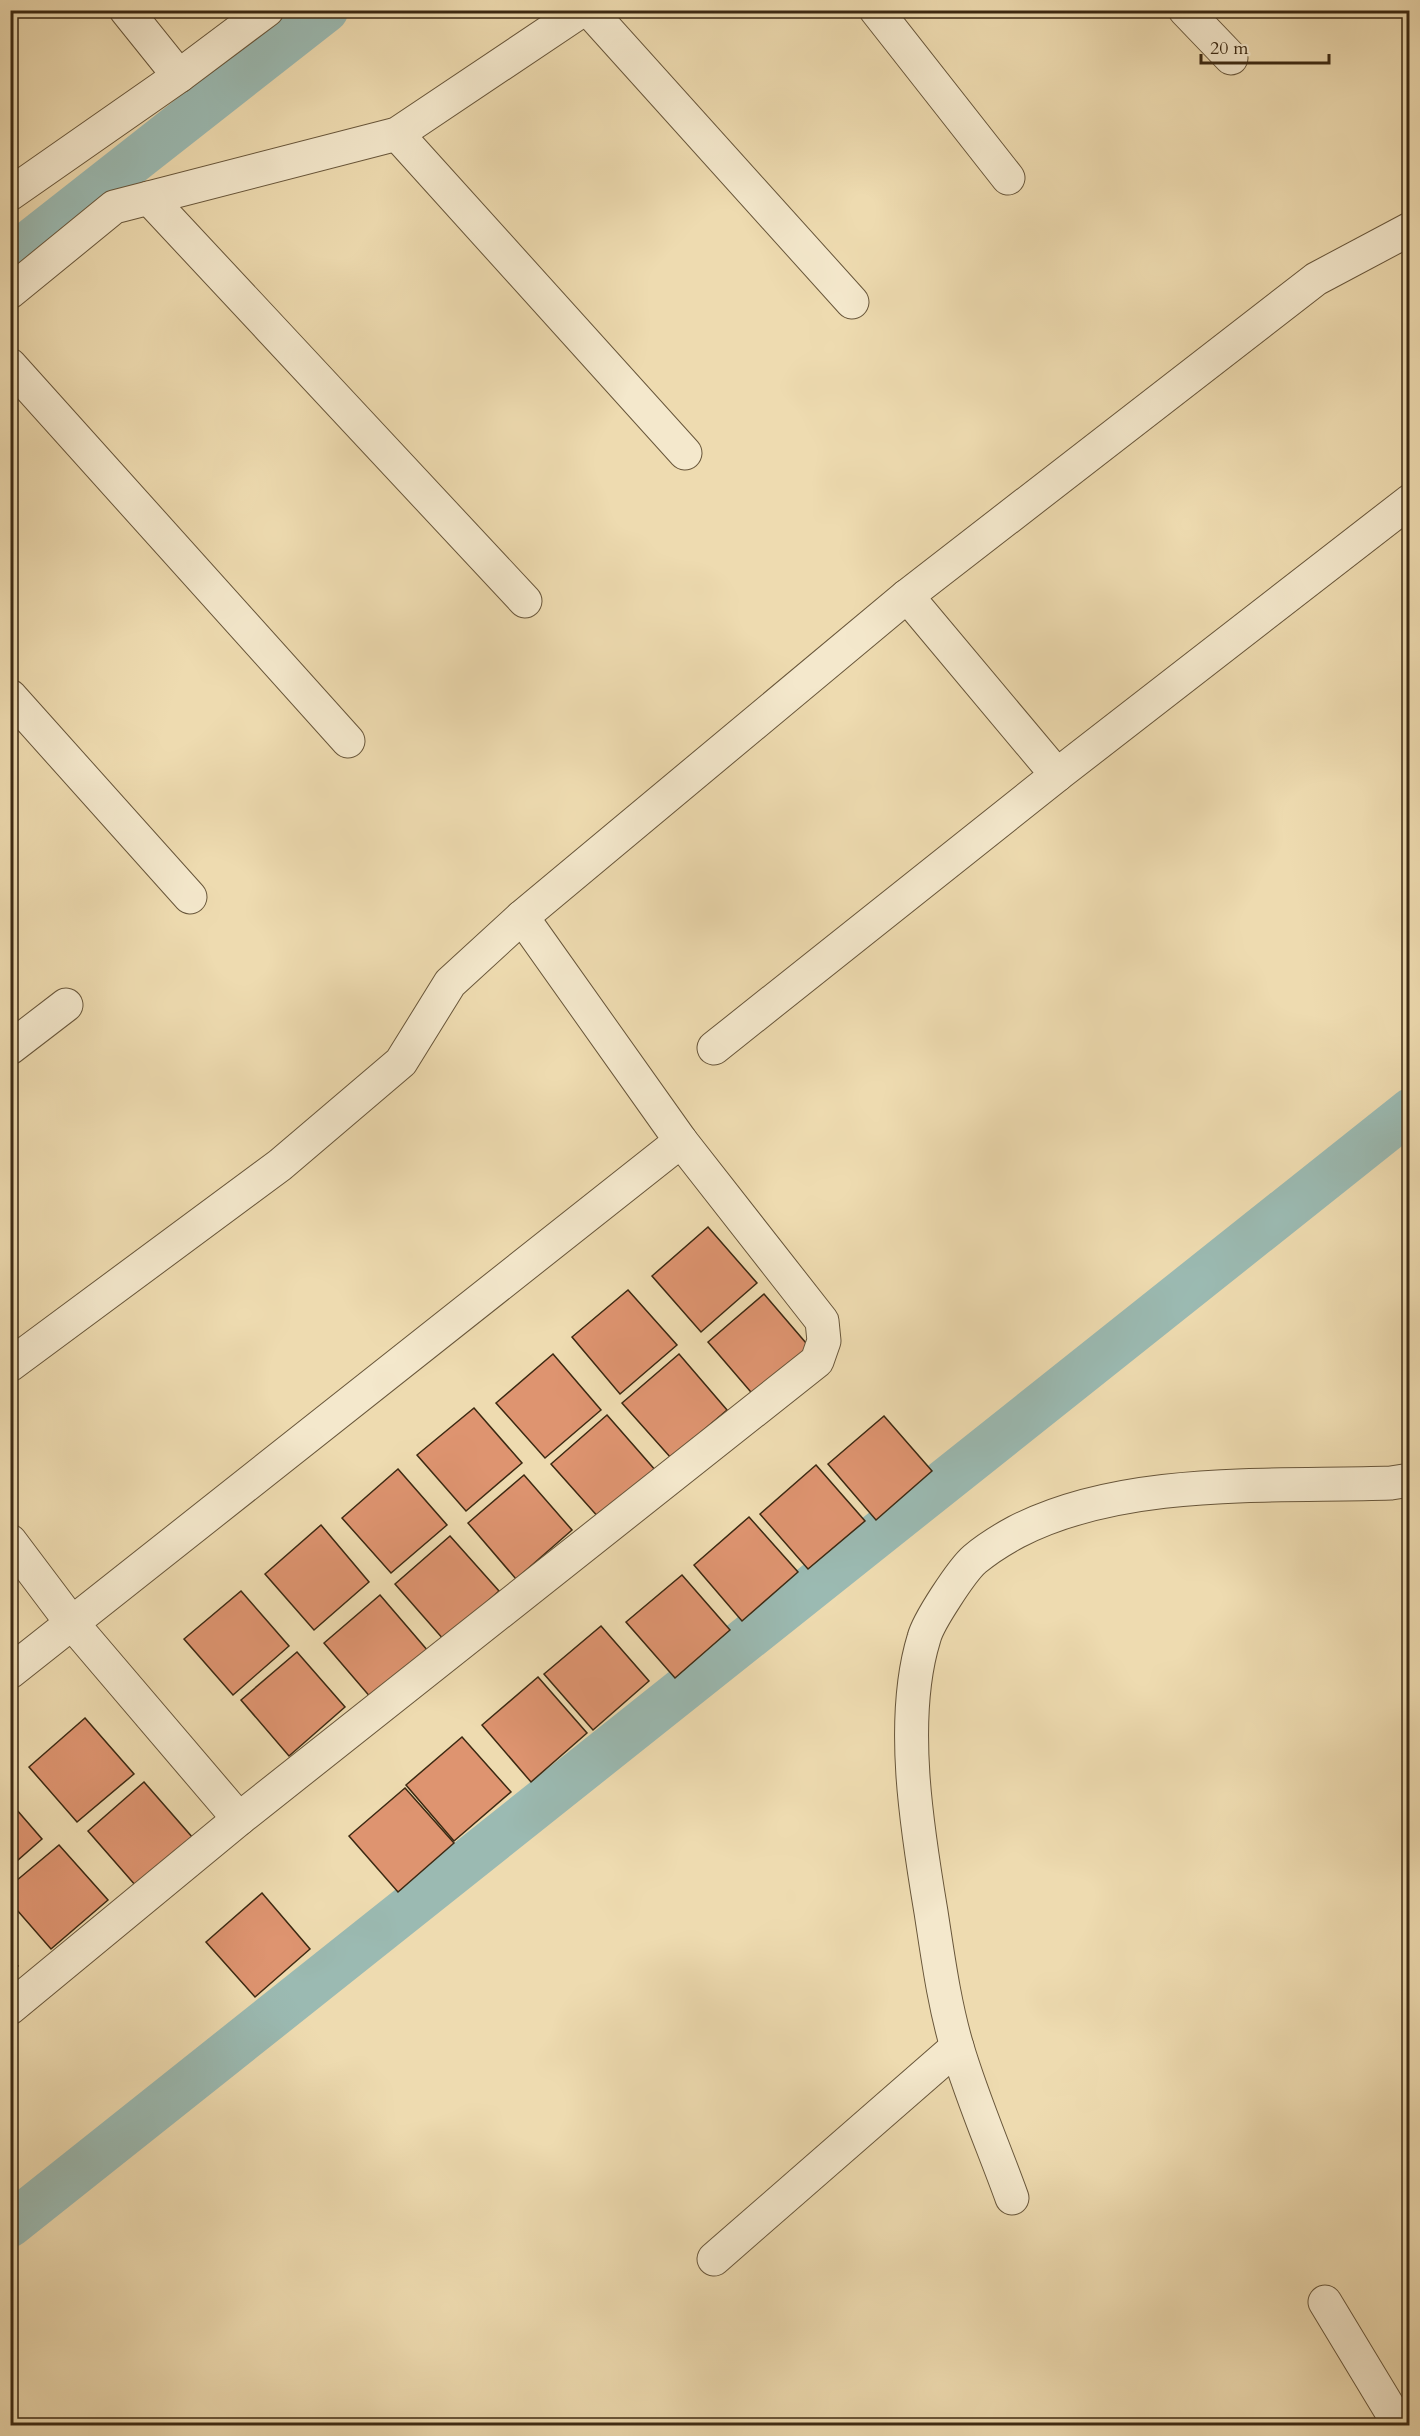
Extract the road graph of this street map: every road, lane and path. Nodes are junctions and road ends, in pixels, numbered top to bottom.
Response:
1 (126, 10) edge
2 (267, 10) edge
3 (582, 10) edge
4 (589, 10) edge
5 (876, 10) edge
6 (1185, 10) edge
7 (1231, 58) dead end
8 (179, 76) junction
9 (397, 134) junction
10 (1008, 178) dead end
11 (10, 194) edge
12 (149, 198) junction
13 (1410, 229) edge
14 (10, 292) edge
15 (852, 302) dead end
16 (10, 365) edge
17 (685, 453) dead end
18 (1410, 501) edge
19 (907, 596) junction
20 (525, 601) dead end
21 (10, 696) edge
22 (348, 741) dead end
23 (1057, 775) junction
24 (190, 897) dead end
25 (522, 917) junction
26 (66, 1005) dead end
27 (10, 1048) edge
28 (714, 1048) dead end
29 (681, 1141) junction
30 (10, 1365) edge
31 (1410, 1480) edge
32 (10, 1541) edge
33 (71, 1622) junction
34 (10, 1672) edge
35 (239, 1819) junction
36 (10, 2008) edge
37 (957, 2047) junction
38 (1012, 2198) dead end
39 (714, 2259) dead end
40 (1325, 2302) dead end
41 (1400, 2426) edge

1 - 8 street
2 - 8 street
3 - 9 street
4 - 15 street
5 - 10 street
6 - 7 street
8 - 11 street
9 - 12 street
9 - 17 street
12 - 14 street
12 - 20 street
13 - 19 street
16 - 22 street
18 - 23 street
19 - 23 street
19 - 25 street
21 - 24 street
23 - 28 street
25 - 29 street
25 - 30 street
26 - 27 street
29 - 33 street
29 - 35 street
31 - 37 street
32 - 33 street
33 - 34 street
33 - 35 street
35 - 36 street
37 - 38 street
37 - 39 street
40 - 41 street

